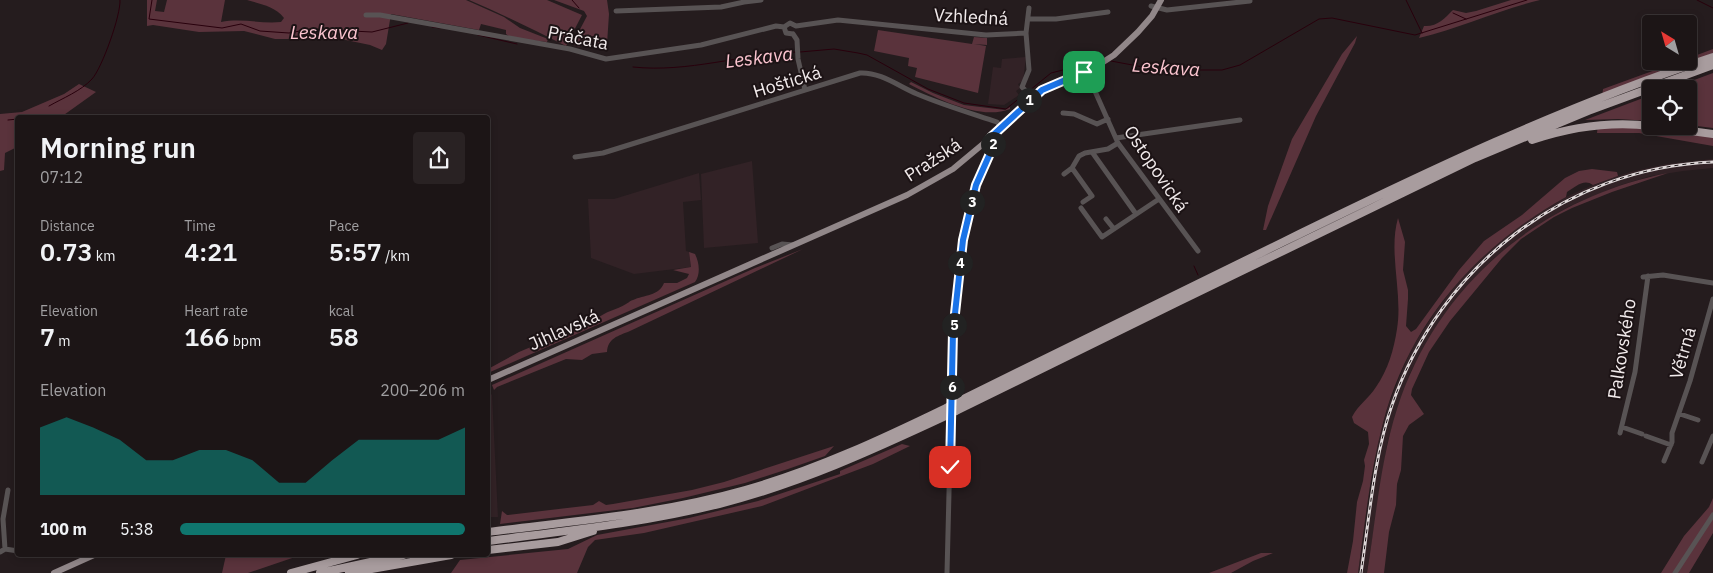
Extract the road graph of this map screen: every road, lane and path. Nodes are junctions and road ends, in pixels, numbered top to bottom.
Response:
1 (761, 0) edge
2 (1160, 0) edge
3 (1250, 1) edge
4 (725, 3) edge
5 (1154, 7) junction
6 (1030, 8) dead end
7 (616, 11) dead end
8 (1108, 12) dead end
9 (366, 15) dead end
10 (1028, 19) junction
11 (796, 26) junction
12 (784, 27) junction
13 (1026, 33) junction
14 (793, 34) junction
15 (1713, 53) edge
16 (1713, 57) edge
17 (1713, 65) edge
18 (1086, 71) junction
19 (1671, 71) junction
20 (806, 90) junction
21 (1028, 94) junction
22 (1063, 113) dead end
23 (1108, 119) junction
24 (1240, 120) dead end
25 (1642, 126) edge
26 (1001, 127) junction
27 (1697, 132) edge
28 (1713, 134) edge
29 (990, 138) junction
30 (1117, 140) junction
31 (1092, 152) junction
32 (575, 157) dead end
33 (1475, 158) junction
34 (1072, 168) junction
35 (1064, 174) dead end
36 (1159, 199) junction
37 (1136, 214) junction
38 (1106, 220) dead end
39 (1114, 229) junction
40 (793, 245) junction
41 (772, 248) dead end
42 (1198, 251) dead end
43 (1713, 284) edge
44 (1713, 299) edge
45 (653, 307) joint
46 (490, 379) edge
47 (952, 409) junction
48 (1680, 414) junction
49 (1698, 420) dead end
50 (1622, 427) junction
51 (1620, 433) dead end
52 (1713, 436) edge
53 (1671, 445) junction
54 (1664, 461) dead end
55 (1702, 462) dead end
56 (8, 490) dead end
57 (1713, 515) edge
58 (631, 522) junction
59 (490, 528) edge
60 (506, 530) junction
61 (490, 532) edge
62 (490, 541) edge
63 (490, 550) edge
64 (3, 551) edge
65 (90, 557) edge
66 (329, 557) edge
67 (350, 557) edge
68 (394, 557) edge
69 (440, 557) edge
70 (54, 573) edge
71 (290, 573) edge
72 (320, 573) edge
73 (349, 573) edge
74 (947, 573) edge
75 (1674, 573) edge

1 - 4 street
2 - 5 main road, Pražská
3 - 5 street
4 - 7 street
5 - 18 main road, Pražská
6 - 10 street
8 - 10 street
9 - 12 street, Práčata
10 - 13 street
11 - 12 street
11 - 13 street, Vzhledná
11 - 14 street
12 - 14 street
13 - 21 street
14 - 20 street
15 - 19 highway
16 - 19 highway
17 - 33 highway
18 - 21 main road, Pražská
18 - 23 street, Ostopovická
19 - 47 highway
20 - 26 street, Hoštická
20 - 32 street, Hoštická
21 - 26 main road, Pražská
22 - 23 street
23 - 30 street, Ostopovická
24 - 30 street
25 - 33 highway
26 - 29 main road, Pražská
27 - 28 highway
29 - 40 main road, Pražská
29 - 47 street
30 - 31 street
30 - 36 street, Ostopovická
31 - 34 street
31 - 37 street
33 - 47 highway
34 - 35 street
34 - 39 street
36 - 37 street
36 - 42 street, Ostopovická
37 - 39 street
38 - 39 street
40 - 41 street, Pražská
40 - 45 main road, Pražská
43 - 50 street, Palkovského
44 - 48 street, Větrná
45 - 46 main road, Jihlavská
47 - 58 highway
47 - 60 highway
47 - 74 street
48 - 49 street
48 - 53 street, Větrná
50 - 51 street, Palkovského
50 - 53 street
52 - 55 street
53 - 54 street, Větrná
56 - 64 street
57 - 75 street
58 - 62 highway
58 - 63 highway
59 - 60 highway
60 - 61 highway
65 - 70 main road
66 - 71 highway
67 - 71 highway
68 - 72 highway
69 - 73 highway

